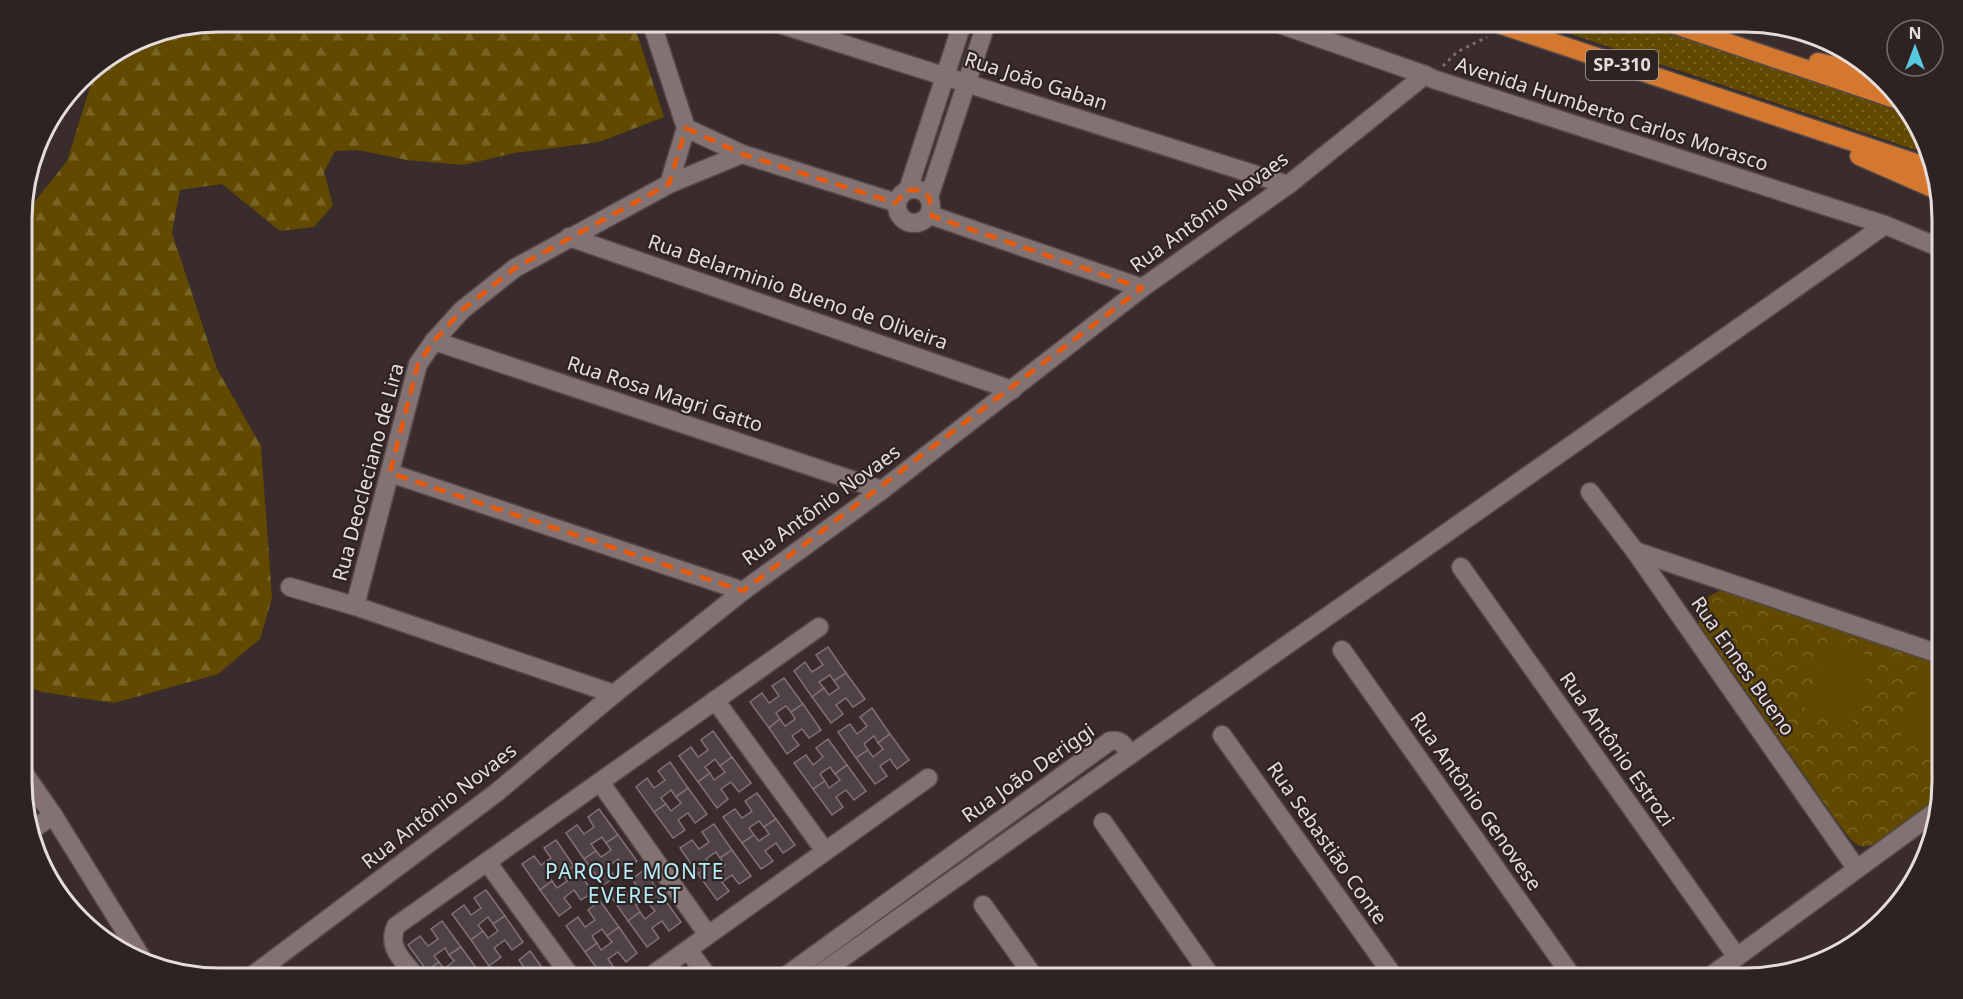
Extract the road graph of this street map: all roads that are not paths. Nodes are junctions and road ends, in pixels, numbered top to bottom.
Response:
1 (655, 32) edge
2 (805, 32) edge
3 (959, 32) edge
4 (983, 32) edge
5 (1302, 32) edge
6 (1502, 32) edge
7 (1697, 32) edge
8 (1715, 38) junction
9 (1860, 72) edge
10 (944, 76) junction
11 (1429, 77) junction
12 (966, 83) junction
13 (1886, 96) edge
14 (1755, 111) junction
15 (686, 128) junction
16 (742, 154) junction
17 (1924, 166) edge
18 (669, 184) junction
19 (1288, 185) junction
20 (1929, 187) edge
21 (902, 197) junction
22 (929, 206) junction
23 (1884, 225) junction
24 (570, 237) junction
25 (1932, 244) edge
26 (1142, 288) junction
27 (434, 341) junction
28 (1012, 390) junction
29 (390, 473) junction
30 (882, 490) junction
31 (1590, 492) dead end
32 (1635, 551) junction
33 (1461, 567) dead end
34 (290, 587) dead end
35 (743, 591) junction
36 (355, 606) junction
37 (819, 627) dead end
38 (1342, 650) dead end
39 (1932, 652) edge
40 (614, 694) junction
41 (715, 700) junction
42 (1222, 735) dead end
43 (1130, 754) junction
44 (928, 778) dead end
45 (600, 782) junction
46 (32, 785) edge
47 (53, 815) junction
48 (1928, 817) edge
49 (1103, 822) dead end
50 (38, 827) edge
51 (825, 851) junction
52 (487, 862) junction
53 (1856, 868) junction
54 (983, 905) dead end
55 (708, 935) junction
56 (135, 948) edge
57 (688, 950) junction
58 (1737, 957) junction
59 (1028, 967) edge
60 (1205, 967) edge
61 (1387, 967) edge
62 (1565, 967) edge
63 (1723, 967) edge
64 (262, 968) edge
65 (410, 968) edge
66 (565, 968) edge
67 (675, 968) edge
68 (701, 968) edge
69 (797, 968) edge
70 (829, 968) edge

1 - 15 street
2 - 10 street, Rua João Gaban
3 - 10 street
4 - 12 street
5 - 11 street, Avenida Humberto Carlos Morasco
6 - 14 highway, SP-310
7 - 8 highway
8 - 9 highway
8 - 13 highway
10 - 12 street, Rua João Gaban
10 - 21 street
11 - 19 street, Rua Antônio Novaes
11 - 23 street, Avenida Humberto Carlos Morasco
12 - 19 street, Rua João Gaban
12 - 22 street
14 - 17 highway, SP-310
14 - 20 highway
15 - 16 street
15 - 18 street
16 - 18 street, Rua Deocleciano de Lira
16 - 21 street
18 - 24 street, Rua Deocleciano de Lira
19 - 26 street, Rua Antônio Novaes
21 - 22 street
21 - 22 street
22 - 26 street
23 - 25 street, Avenida Humberto Carlos Morasco
23 - 43 street
24 - 27 street, Rua Deocleciano de Lira
24 - 28 street, Rua Belarminio Bueno de Oliveira
26 - 28 street, Rua Antônio Novaes
27 - 29 street, Rua Deocleciano de Lira
27 - 30 street, Rua Rosa Magri Gatto
28 - 30 street, Rua Antônio Novaes
29 - 35 street
29 - 36 street, Rua Deocleciano de Lira
30 - 35 street, Rua Antônio Novaes
31 - 32 street, Rua Ennes Bueno
32 - 39 street
32 - 53 street, Rua Ennes Bueno
33 - 58 street, Rua Antônio Estrozi
34 - 36 street
35 - 40 street, Rua Antônio Novaes
36 - 40 street
37 - 41 street
38 - 62 street, Rua Antônio Genovese
40 - 64 street, Rua Antônio Novaes
41 - 45 street
41 - 51 street
42 - 61 street, Rua Sebastião Conte
43 - 69 street, Rua João Deriggi
43 - 70 street
44 - 51 street
45 - 52 street
45 - 55 street
46 - 47 street
47 - 50 street
47 - 56 street
48 - 53 street
49 - 60 street
51 - 55 street
52 - 65 street
52 - 66 street
53 - 58 street
54 - 59 street
55 - 57 street
57 - 67 street
57 - 68 street
58 - 63 street

